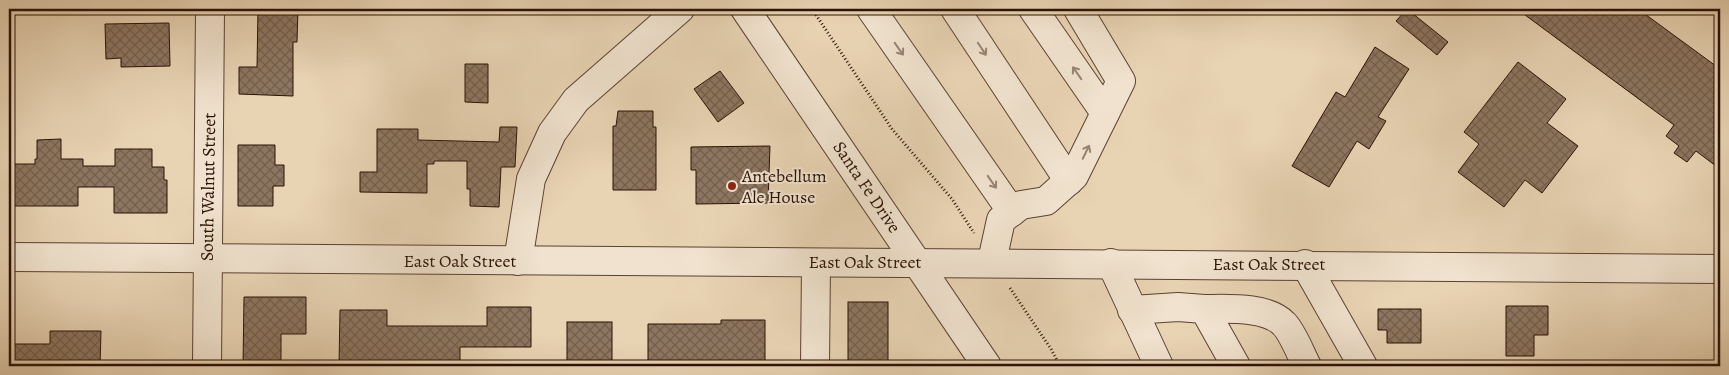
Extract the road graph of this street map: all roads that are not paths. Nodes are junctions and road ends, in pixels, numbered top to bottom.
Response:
1 (210, 9) edge
2 (680, 9) edge
3 (745, 9) edge
4 (872, 9) edge
5 (955, 9) edge
6 (1033, 9) edge
7 (1078, 9) edge
8 (1105, 113) junction
9 (1069, 181) junction
10 (1012, 212) junction
11 (9, 257) edge
12 (206, 259) junction
13 (518, 262) junction
14 (816, 262) junction
15 (918, 262) junction
16 (1111, 263) junction
17 (1305, 264) junction
18 (1720, 269) edge
19 (999, 272) junction
20 (1204, 309) junction
21 (1132, 310) junction
22 (207, 366) edge
23 (815, 366) edge
24 (987, 366) edge
25 (1158, 366) edge
26 (1236, 366) edge
27 (1307, 366) edge
28 (1363, 366) edge

1 - 12 street, South Walnut Street
2 - 13 street
3 - 15 street, Santa Fe Drive
4 -> 10 street
5 -> 9 street
8 -> 6 street
7 - 8 street
9 -> 8 street
9 - 10 street
10 - 19 street
11 - 12 street, East Oak Street
12 - 13 street, East Oak Street
12 - 22 street, South Walnut Street
13 - 14 street, East Oak Street
14 - 15 street, East Oak Street
14 - 23 street
15 - 19 street, East Oak Street
15 - 24 street, Santa Fe Drive
16 - 17 street, East Oak Street
16 - 19 street, East Oak Street
16 - 21 street
17 - 18 street, East Oak Street
17 - 28 street
20 - 21 street
20 - 26 street
20 - 27 street
21 - 25 street

